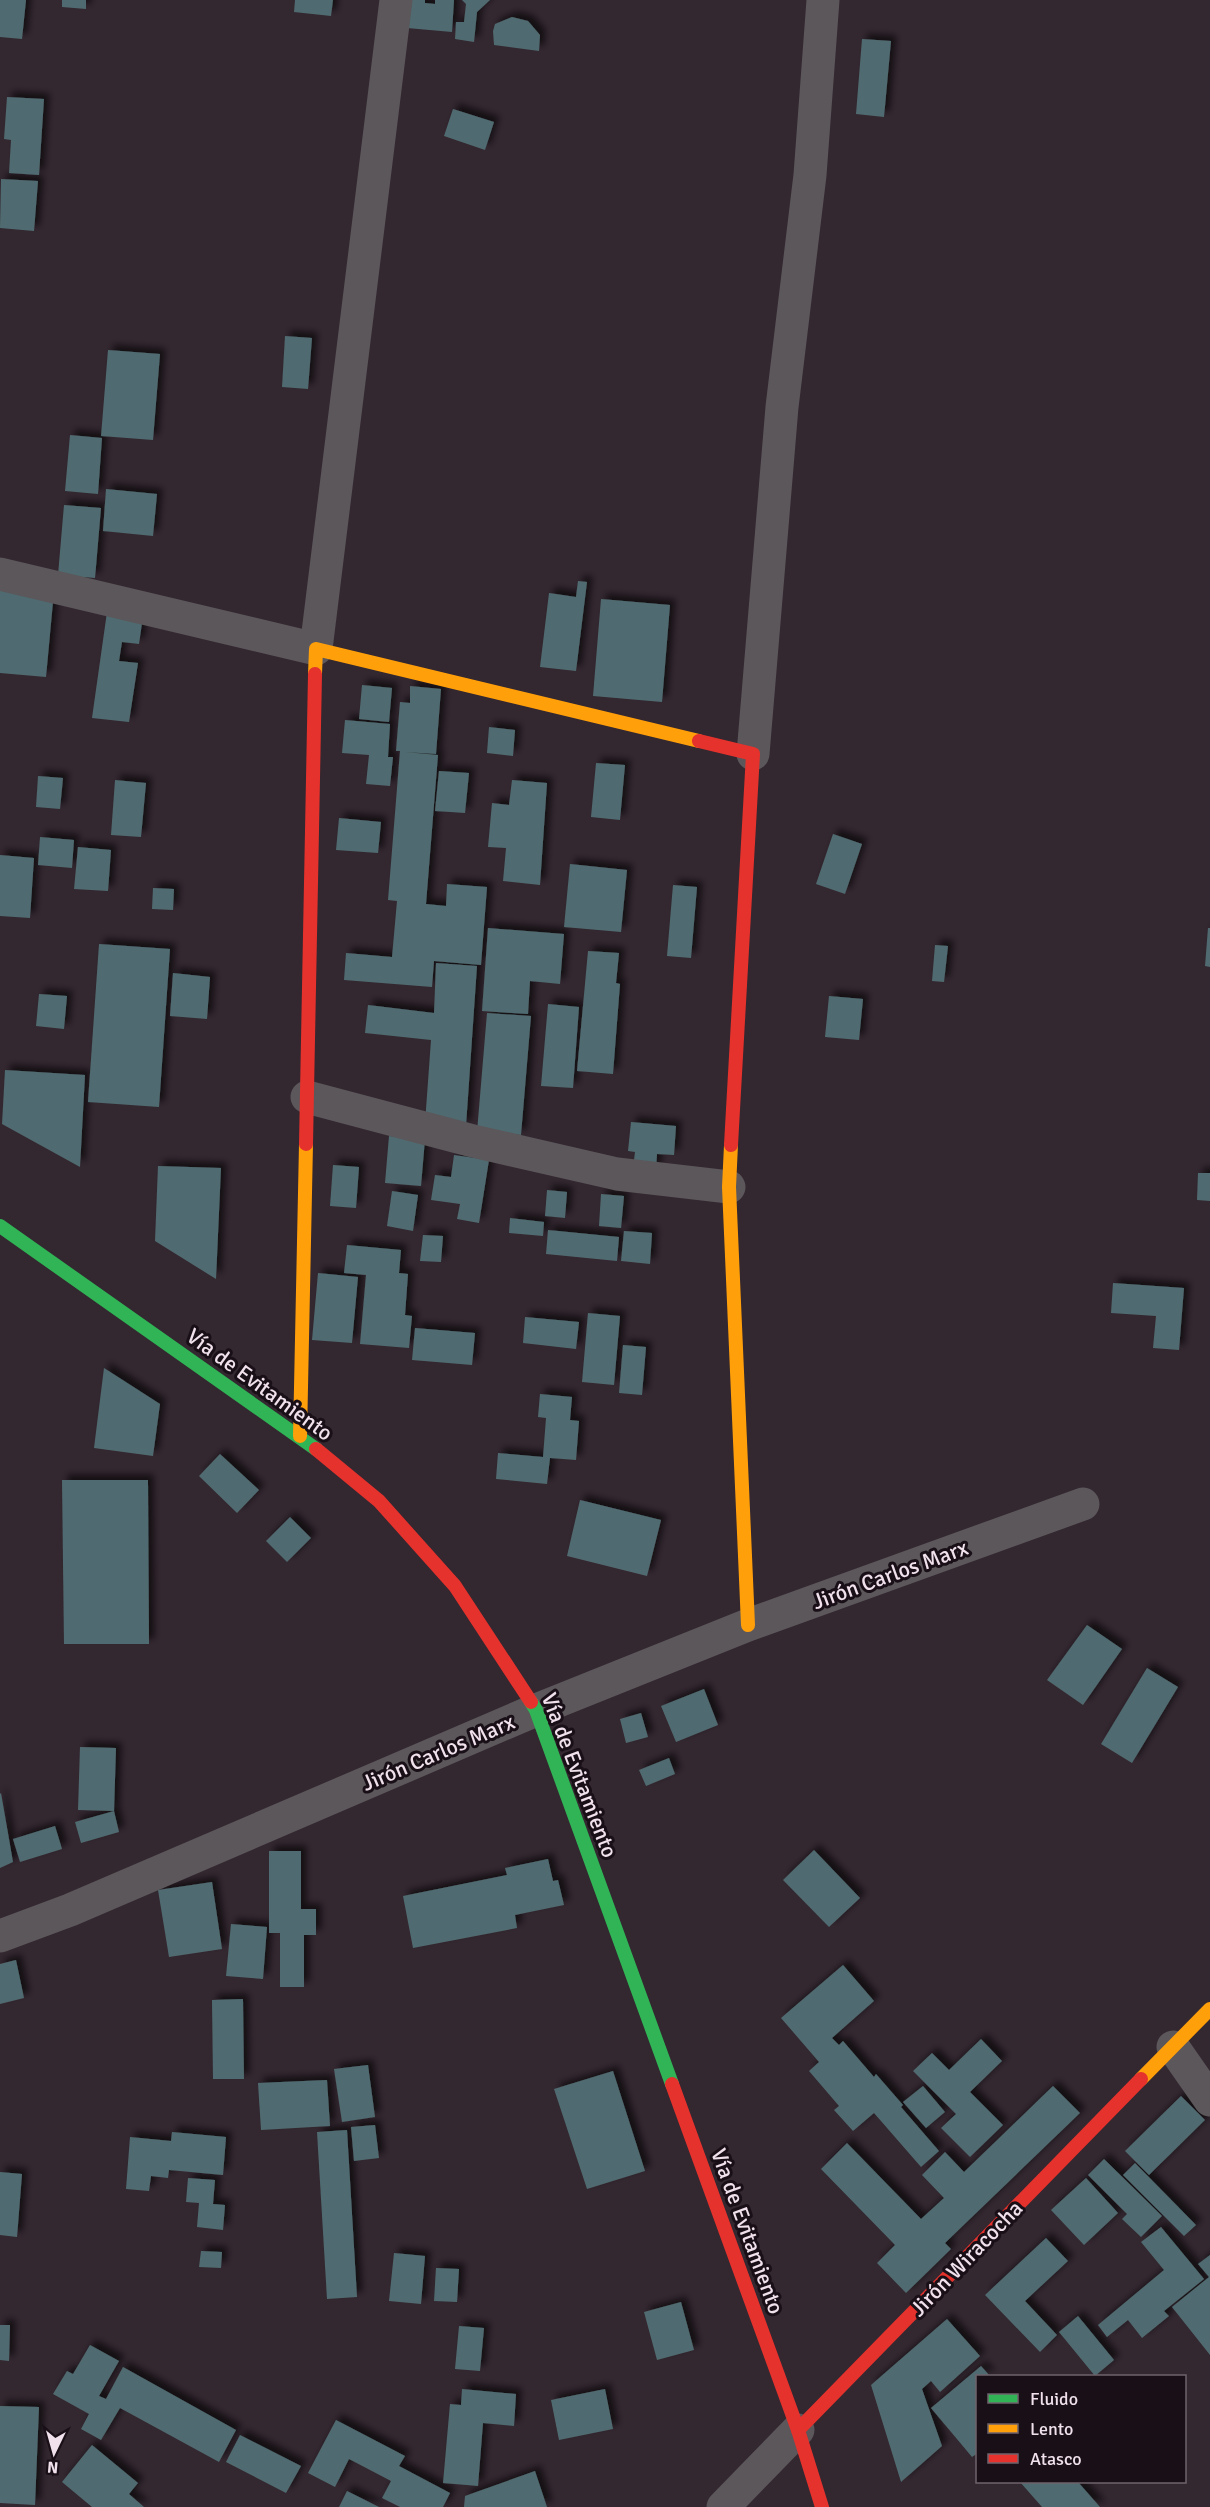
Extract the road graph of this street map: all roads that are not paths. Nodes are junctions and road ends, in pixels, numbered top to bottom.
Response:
1 (396, 0) edge
2 (824, 0) edge
3 (0, 574) edge
4 (316, 649) junction
5 (753, 754) junction
6 (307, 1096) junction
7 (729, 1187) junction
8 (0, 1226) edge
9 (300, 1436) junction
10 (1083, 1504) dead end
11 (748, 1625) junction
12 (537, 1710) junction
13 (0, 1936) edge
14 (1210, 2009) edge
15 (1173, 2047) junction
16 (1210, 2100) edge
17 (798, 2430) junction
18 (723, 2507) edge
19 (822, 2507) edge

1 - 4 street
2 - 5 street
3 - 4 street
4 - 5 main road
4 - 6 main road
5 - 7 main road
6 - 7 street
6 - 9 main road
7 - 11 main road
8 - 9 main road, Vía de Evitamiento
9 - 12 main road, Vía de Evitamiento
10 - 11 street, Jirón Carlos Marx
11 - 12 street, Jirón Carlos Marx
12 - 13 street, Jirón Carlos Marx
12 - 17 main road, Vía de Evitamiento
14 - 15 main road, Jirón Wiracocha
15 - 16 street
15 - 17 main road, Jirón Wiracocha
17 - 18 street, Jirón Wiracocha
17 - 19 main road, Vía de Evitamiento

